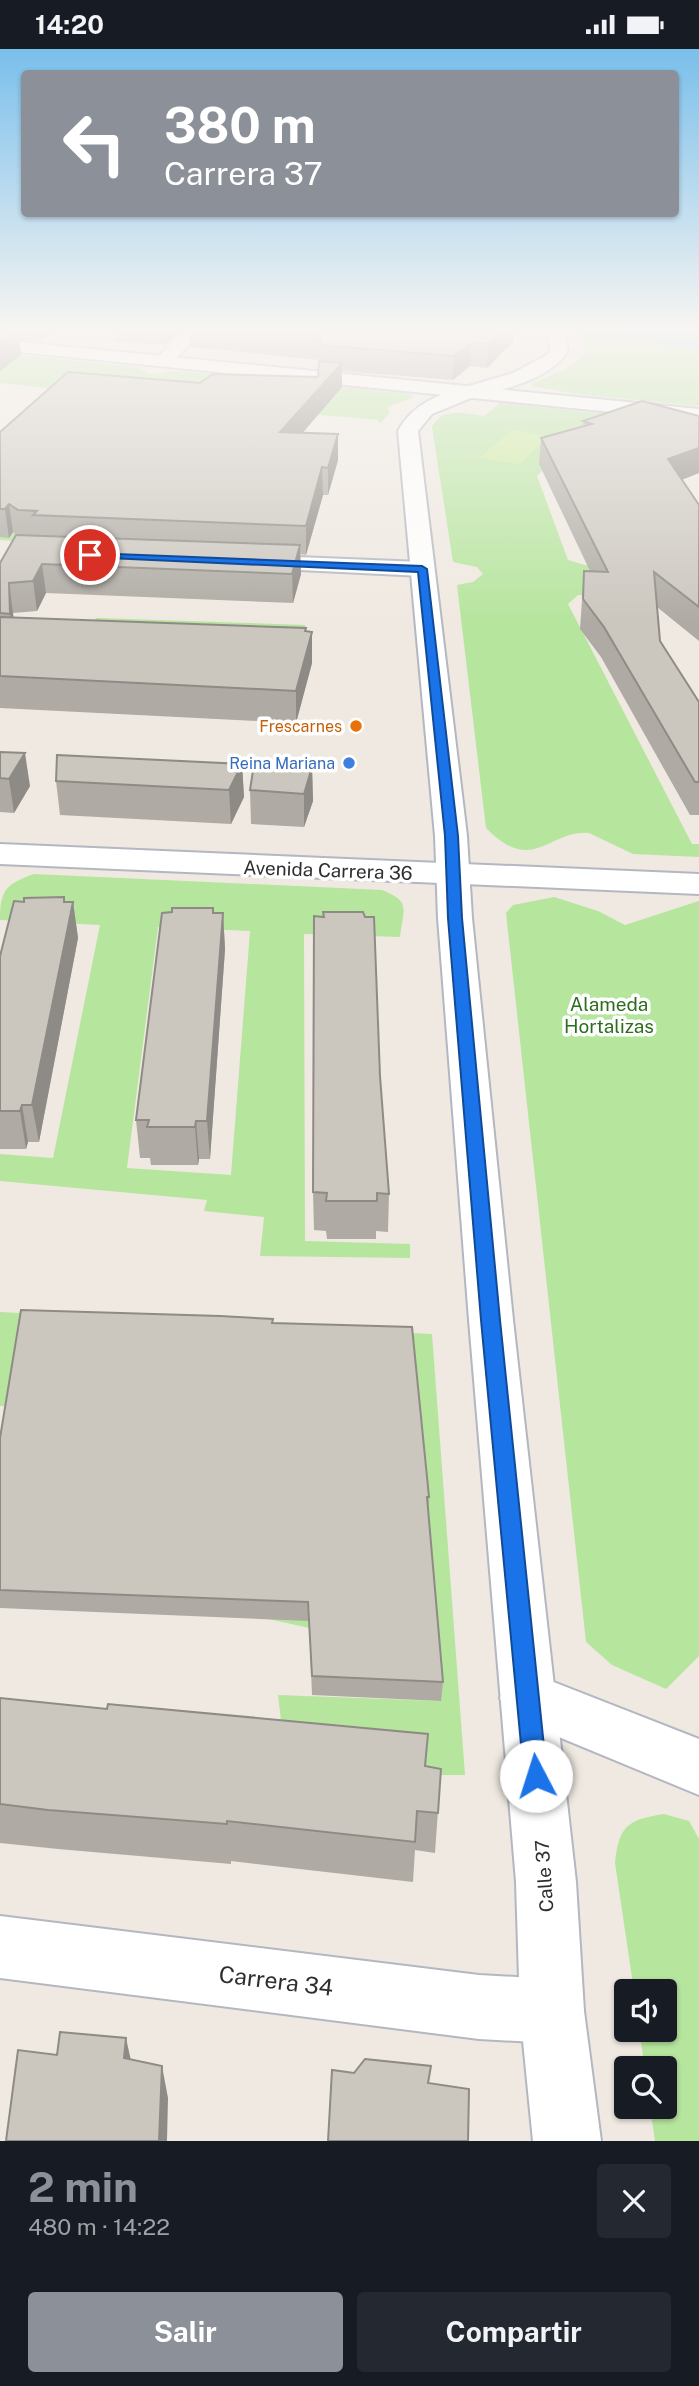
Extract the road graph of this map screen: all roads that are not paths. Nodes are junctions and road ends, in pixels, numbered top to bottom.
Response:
1 (410, 427) edge
2 (229, 561) edge
3 (422, 569) junction
4 (0, 854) edge
5 (453, 875) junction
6 (699, 884) edge
7 (528, 1698) junction
8 (699, 1767) edge
9 (0, 1947) edge
10 (552, 2011) junction
11 (567, 2141) edge

1 - 3 street, Calle 37
2 - 3 street
3 - 5 street, Calle 37
4 - 5 street, Avenida Carrera 36
5 - 6 street, Avenida Carrera 36
5 - 7 street, Calle 37
7 - 8 street
7 - 10 street, Calle 37
9 - 10 street, Carrera 34
10 - 11 street, Calle 37

